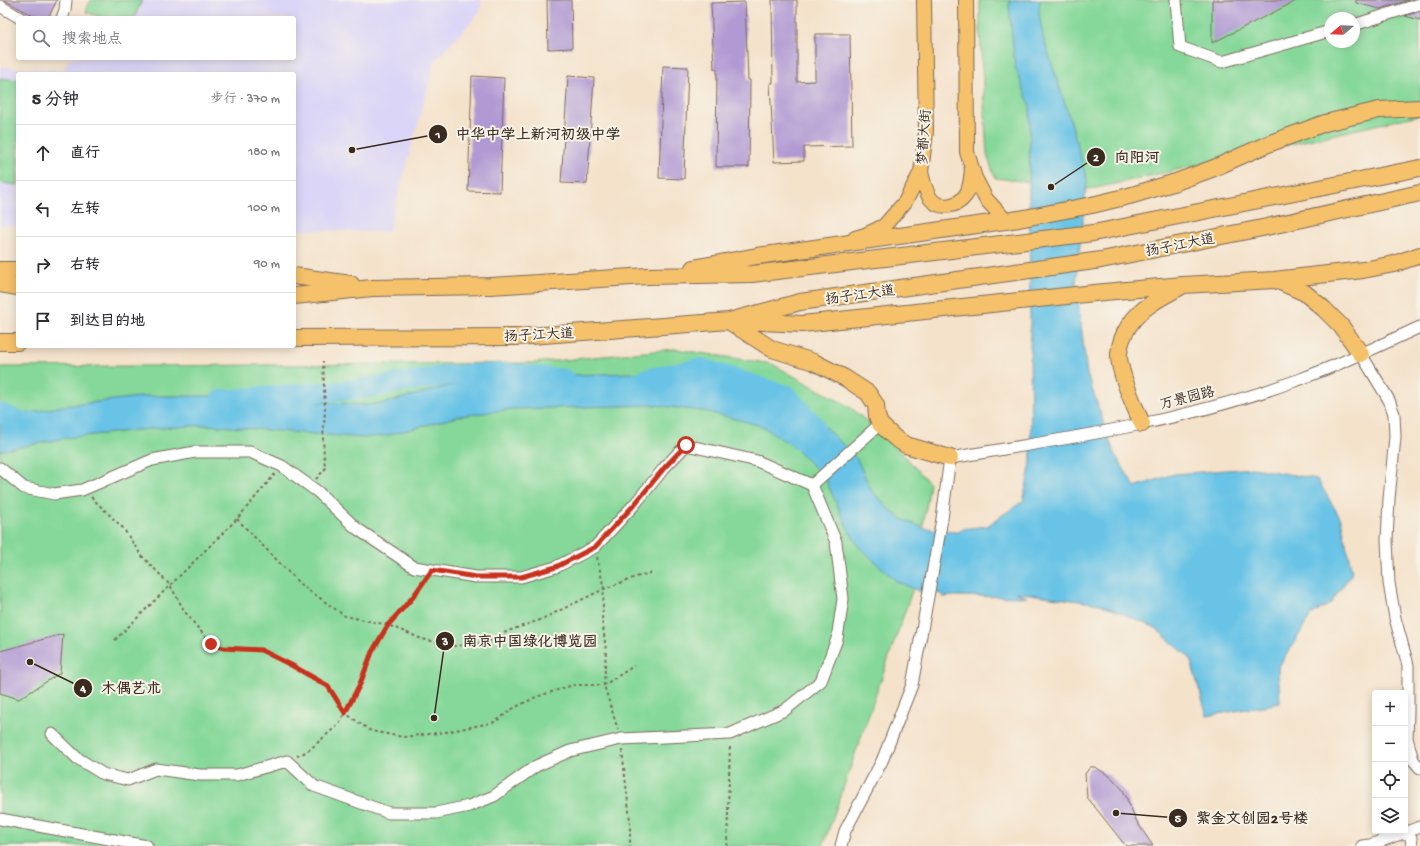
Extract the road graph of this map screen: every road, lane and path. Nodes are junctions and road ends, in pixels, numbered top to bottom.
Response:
1 (66, 0) edge
2 (924, 0) edge
3 (966, 0) edge
4 (1177, 0) edge
5 (1420, 4) edge
6 (0, 6) edge
7 (17, 16) edge
8 (63, 16) edge
9 (1360, 23) edge
10 (1324, 34) edge
11 (1420, 108) edge
12 (972, 167) junction
13 (1420, 168) edge
14 (921, 172) junction
15 (1420, 193) edge
16 (1013, 220) junction
17 (804, 250) junction
18 (1420, 255) edge
19 (0, 270) edge
20 (16, 270) edge
21 (296, 276) edge
22 (647, 276) junction
23 (1274, 280) junction
24 (0, 284) edge
25 (1183, 285) junction
26 (16, 287) edge
27 (372, 288) junction
28 (296, 296) edge
29 (729, 321) junction
30 (1420, 327) edge
31 (296, 338) edge
32 (0, 342) edge
33 (16, 342) edge
34 (1361, 354) junction
35 (323, 361) dead end
36 (880, 424) junction
37 (1142, 424) junction
38 (950, 458) junction
39 (282, 466) junction
40 (0, 468) edge
41 (315, 479) dead end
42 (812, 485) junction
43 (82, 490) junction
44 (237, 519) junction
45 (595, 547) junction
46 (432, 570) junction
47 (651, 573) dead end
48 (170, 586) junction
49 (604, 589) junction
50 (388, 625) junction
51 (115, 640) dead end
52 (634, 666) dead end
53 (604, 686) junction
54 (345, 713) junction
55 (52, 734) dead end
56 (730, 734) junction
57 (621, 739) junction
58 (287, 761) junction
59 (1420, 768) edge
60 (0, 819) edge
61 (1415, 829) edge
62 (147, 846) edge
63 (630, 846) edge
64 (727, 846) edge
65 (841, 846) edge
66 (1362, 846) edge
67 (1412, 846) edge

1 - 8 street
2 - 14 main road, 梦都大街
3 - 12 main road
4 - 10 street
5 - 9 street
6 - 7 street
11 - 16 highway
12 - 14 main road
12 - 16 main road
13 - 22 highway, 扬子江大道
14 - 17 main road, 梦都大街
15 - 29 highway, 扬子江大道
16 - 17 highway
17 - 22 highway
18 - 23 highway
19 - 20 highway
21 - 27 highway
22 - 27 highway, 扬子江大道
23 - 25 highway
23 - 34 highway
24 - 26 highway
25 - 29 highway
25 - 37 highway
27 - 28 highway, 扬子江大道
29 - 31 highway, 扬子江大道
29 - 36 highway
30 - 34 street, 万景园路
32 - 33 highway
34 - 37 street, 万景园路
34 - 59 street
35 - 41 path
36 - 38 highway
36 - 42 street
37 - 38 street, 万景园路
38 - 65 street
39 - 43 street
39 - 44 path
39 - 46 street
40 - 43 street
42 - 45 street
42 - 56 street
43 - 48 path
44 - 48 path
44 - 50 path
45 - 46 street
45 - 49 path
46 - 50 path
47 - 49 path
48 - 51 path
48 - 54 path
49 - 50 path
49 - 53 path
50 - 54 path
52 - 53 path
53 - 54 path
53 - 57 path
54 - 58 path
55 - 58 street
56 - 57 street
56 - 64 path
57 - 58 street
57 - 63 path
60 - 62 street
61 - 66 street
61 - 67 street

